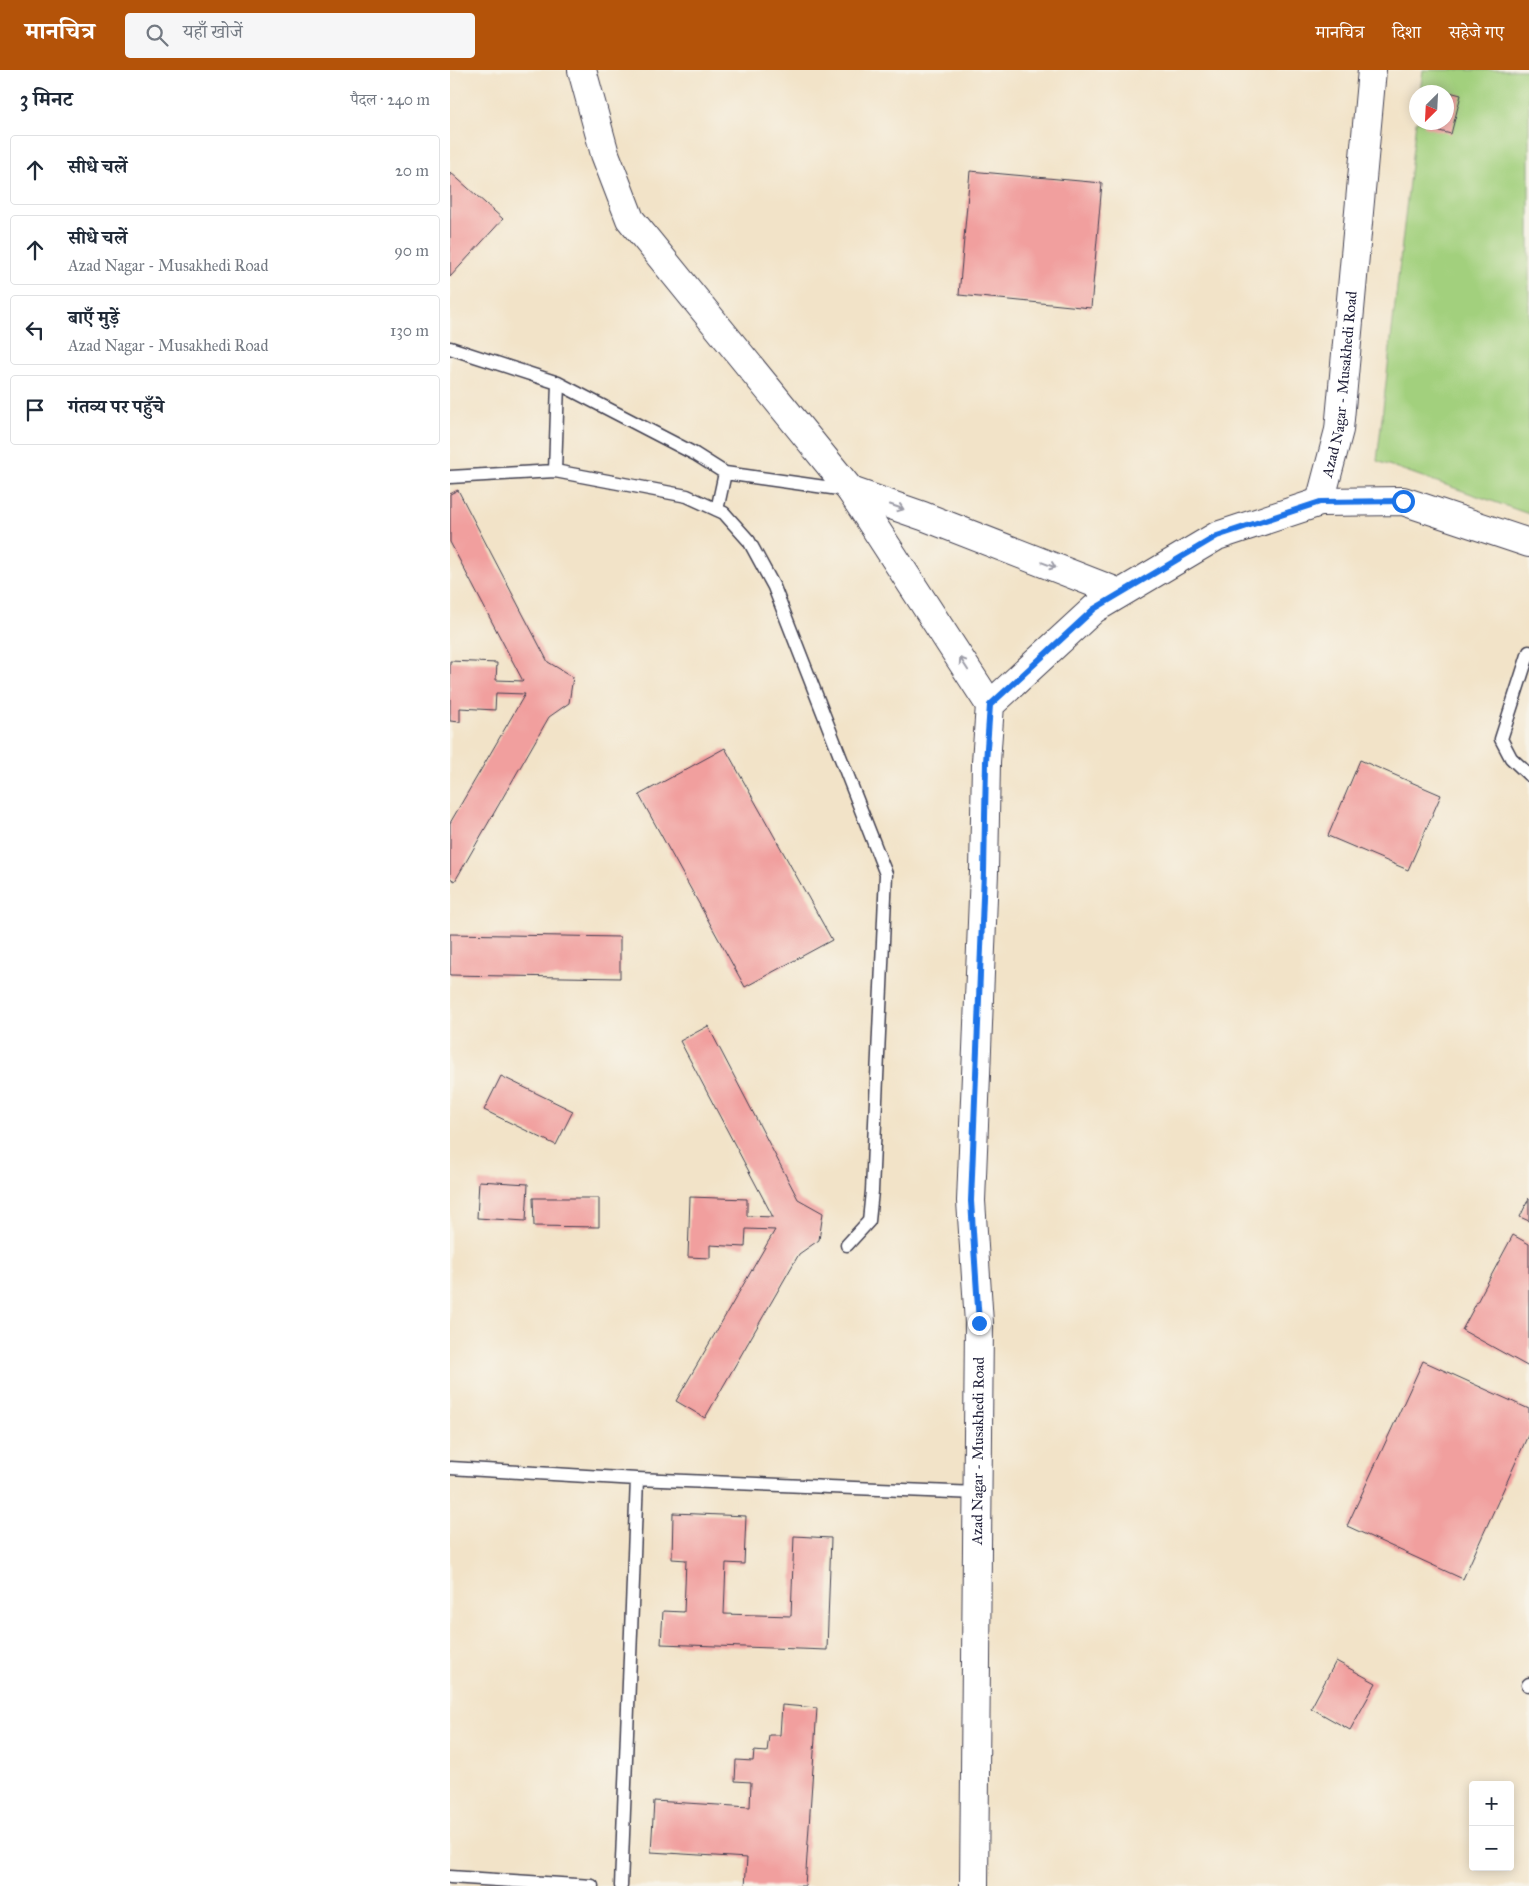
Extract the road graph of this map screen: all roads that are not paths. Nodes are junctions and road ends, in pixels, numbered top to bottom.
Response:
1 (582, 70) edge
2 (1372, 70) edge
3 (450, 348) edge
4 (558, 383) junction
5 (555, 471) junction
6 (725, 473) junction
7 (450, 477) edge
8 (851, 491) junction
9 (1320, 502) junction
10 (718, 510) junction
11 (1529, 543) edge
12 (1120, 593) junction
13 (1529, 652) edge
14 (990, 705) junction
15 (1529, 775) edge
16 (847, 1245) dead end
17 (450, 1468) edge
18 (637, 1479) junction
19 (977, 1493) junction
20 (450, 1877) edge
21 (592, 1886) edge
22 (621, 1886) edge
23 (974, 1886) edge

1 - 8 street
2 - 9 street, Azad Nagar - Musakhedi Road
3 - 4 lane
4 - 5 lane
4 - 6 lane
5 - 7 lane
5 - 10 lane
6 - 8 lane
6 - 10 lane
8 -> 12 street
14 -> 8 street
9 - 11 street
9 - 12 street
10 - 16 lane
12 - 14 street
13 - 15 lane
14 - 19 street, Azad Nagar - Musakhedi Road
17 - 18 lane
18 - 19 lane
18 - 22 lane
19 - 23 street, Azad Nagar - Musakhedi Road
20 - 21 lane

